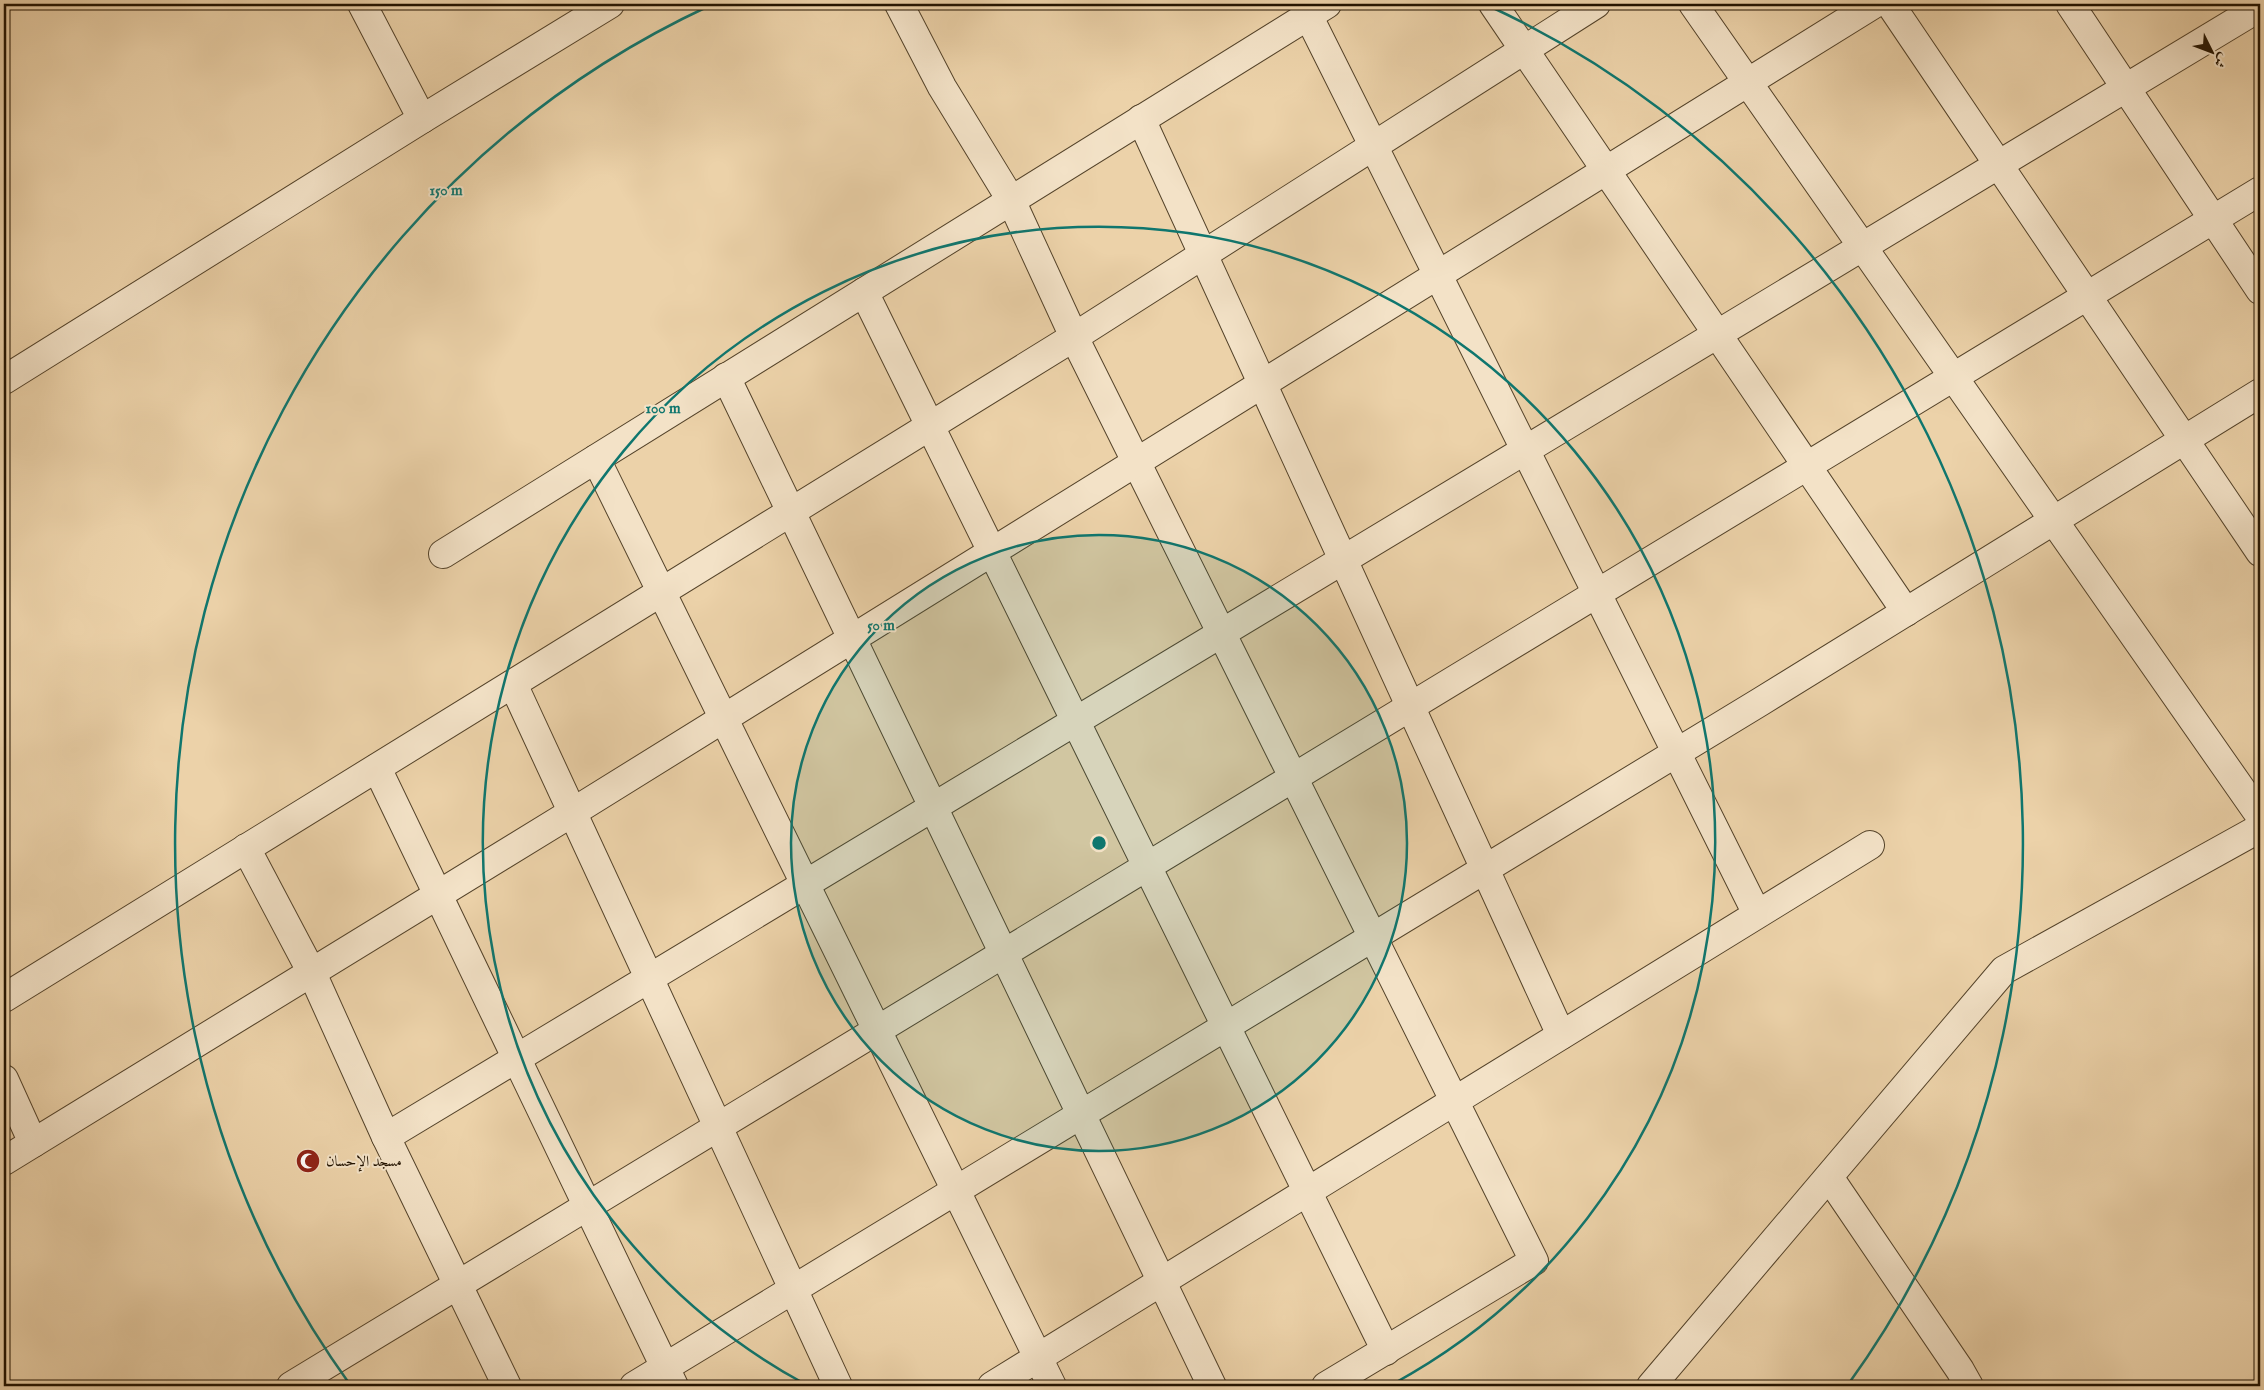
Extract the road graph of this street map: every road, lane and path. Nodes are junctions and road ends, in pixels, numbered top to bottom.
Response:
1 (362, 4) edge
2 (610, 4) edge
3 (899, 4) edge
4 (1493, 4) edge
5 (1596, 4) edge
6 (1693, 4) edge
7 (1874, 4) edge
8 (1890, 4) edge
9 (2070, 4) edge
10 (1318, 10) edge
11 (2254, 12) edge
12 (1524, 50) junction
13 (1748, 82) junction
14 (2126, 88) junction
15 (422, 118) junction
16 (1141, 120) junction
17 (1373, 146) junction
18 (1999, 164) junction
19 (1606, 170) junction
20 (2260, 191) edge
21 (1011, 200) junction
22 (2213, 220) junction
23 (1863, 246) junction
24 (1204, 255) junction
25 (1438, 275) junction
26 (2260, 290) edge
27 (864, 292) junction
28 (2087, 296) junction
29 (1717, 334) junction
30 (1074, 337) junction
31 (726, 377) junction
32 (1954, 377) junction
33 (4, 380) edge
34 (1262, 384) junction
35 (2260, 393) edge
36 (930, 426) junction
37 (2185, 440) junction
38 (1526, 450) junction
39 (596, 459) junction
40 (1136, 462) junction
41 (1806, 466) junction
42 (791, 512) junction
43 (2054, 520) junction
44 (992, 551) junction
45 (2260, 552) edge
46 (443, 554) dead end
47 (1343, 560) junction
48 (662, 592) junction
49 (1597, 593) junction
50 (1906, 612) junction
51 (1221, 633) junction
52 (852, 638) junction
53 (513, 684) junction
54 (1410, 707) junction
55 (723, 718) junction
56 (1076, 721) junction
57 (1677, 753) junction
58 (377, 768) junction
59 (1294, 778) junction
60 (934, 807) junction
61 (573, 812) junction
62 (2260, 816) edge
63 (2260, 828) edge
64 (1870, 845) dead end
65 (246, 848) junction
66 (1147, 866) junction
67 (1485, 869) junction
68 (805, 884) junction
69 (438, 895) junction
70 (1757, 914) junction
71 (1372, 938) junction
72 (1004, 954) junction
73 (312, 973) junction
74 (649, 978) junction
75 (4, 998) edge
76 (1226, 1027) junction
77 (877, 1031) junction
78 (1561, 1035) junction
79 (516, 1058) junction
80 (4, 1079) edge
81 (1454, 1101) junction
82 (1081, 1114) junction
83 (718, 1127) junction
84 (386, 1137) junction
85 (34, 1143) junction
86 (4, 1161) edge
87 (1829, 1177) junction
88 (955, 1191) junction
89 (1308, 1191) junction
90 (588, 1206) junction
91 (1162, 1282) junction
92 (458, 1285) junction
93 (794, 1289) junction
94 (1386, 1351) junction
95 (1038, 1358) junction
96 (670, 1377) edge
97 (1960, 1381) edge
98 (292, 1386) edge
99 (507, 1386) edge
100 (634, 1386) edge
101 (838, 1386) edge
102 (992, 1386) edge
103 (1052, 1386) edge
104 (1212, 1386) edge
105 (1326, 1386) edge
106 (1651, 1386) edge

1 - 15 street
2 - 15 street
3 - 21 street
4 - 12 street
5 - 12 street
6 - 13 street
7 - 13 street
8 - 18 street
9 - 14 street
10 - 16 street
10 - 17 street
11 - 14 street
12 - 17 street
12 - 19 street
13 - 19 street
13 - 23 street
14 - 18 street
14 - 22 street
15 - 33 street
16 - 21 street
16 - 24 street
17 - 24 street
17 - 25 street
18 - 23 street
18 - 28 street
19 - 25 street
19 - 29 street
20 - 22 street
21 - 27 street
21 - 30 street
22 - 26 street
22 - 28 street
23 - 29 street
23 - 32 street
24 - 30 street
24 - 34 street
25 - 34 street
25 - 38 street
27 - 31 street
27 - 36 street
28 - 32 street
28 - 37 street
29 - 38 street
29 - 41 street
30 - 36 street
30 - 40 street
31 - 39 street
31 - 42 street
32 - 41 street
32 - 43 street
34 - 40 street
34 - 47 street
35 - 37 street
36 - 42 street
36 - 44 street
37 - 43 street
37 - 45 street
38 - 47 street
38 - 49 street
39 - 46 street
39 - 48 street
40 - 44 street
40 - 51 street
41 - 49 street
41 - 50 street
42 - 48 street
42 - 52 street
43 - 50 street
43 - 62 street
44 - 52 street
44 - 56 street
47 - 51 street
47 - 54 street
48 - 53 street
48 - 55 street
49 - 54 street
49 - 57 street
50 - 57 street
51 - 56 street
51 - 59 street
52 - 55 street
52 - 60 street
53 - 58 street
53 - 61 street
54 - 59 street
54 - 67 street
55 - 61 street
55 - 68 street
56 - 60 street
56 - 66 street
57 - 67 street
57 - 70 street
58 - 65 street
58 - 69 street
59 - 66 street
59 - 71 street
60 - 68 street
60 - 72 street
61 - 69 street
61 - 74 street
63 - 87 street
64 - 70 street
65 - 73 street
65 - 75 street
66 - 72 street
66 - 76 street
67 - 71 street
67 - 78 street
68 - 74 street
68 - 77 street
69 - 73 street
69 - 79 street
70 - 78 street
71 - 76 street
71 - 81 street
72 - 77 street
72 - 82 street
73 - 84 street
73 - 85 street
74 - 79 street
74 - 83 street
76 - 82 street
76 - 89 street
77 - 83 street
77 - 88 street
78 - 81 street
79 - 84 street
79 - 90 street
80 - 85 street
81 - 89 street
81 - 94 street
82 - 88 street
82 - 91 street
83 - 90 street
83 - 93 street
84 - 92 street
85 - 86 street
87 - 97 street
87 - 106 street
88 - 93 street
88 - 95 street
89 - 91 street
89 - 94 street
90 - 92 street
90 - 96 street
91 - 95 street
91 - 104 street
92 - 98 street
92 - 99 street
93 - 96 street
93 - 101 street
94 - 105 street
95 - 102 street
95 - 103 street
96 - 100 street

